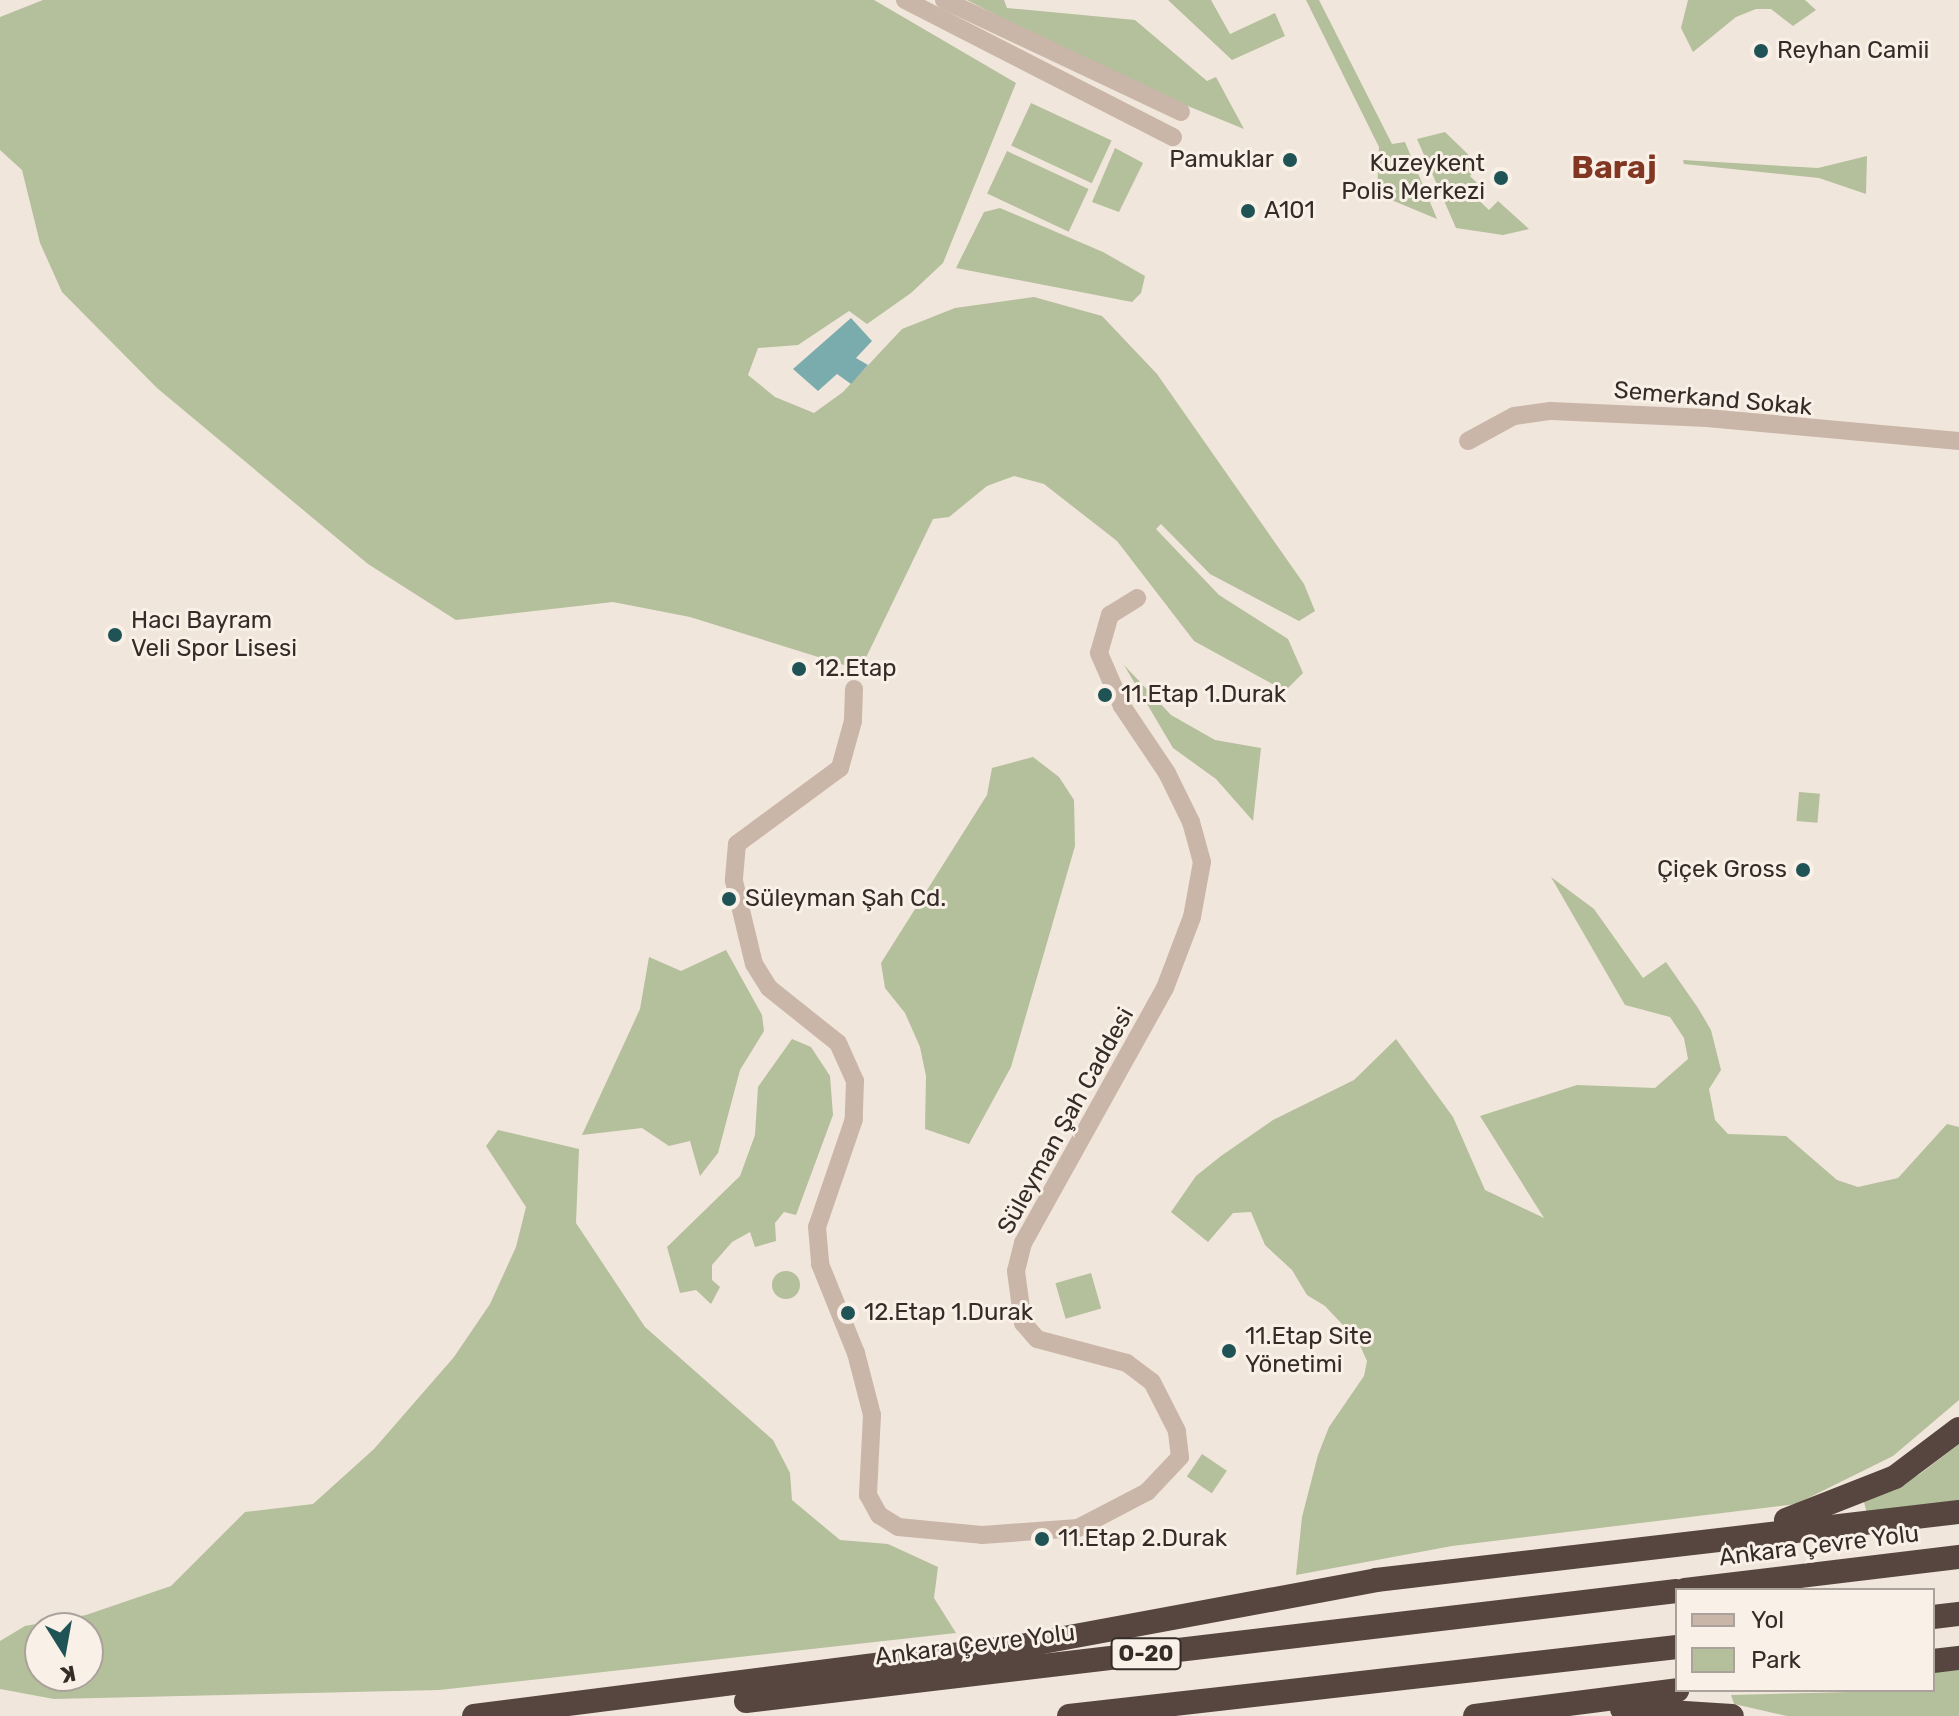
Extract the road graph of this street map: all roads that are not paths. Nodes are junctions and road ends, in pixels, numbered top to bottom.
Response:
1 (905, 0) edge
2 (944, 0) edge
3 (1181, 112) dead end
4 (1173, 137) dead end
5 (1468, 441) dead end
6 (1959, 441) edge
7 (1137, 598) dead end
8 (854, 689) dead end
9 (1959, 1429) edge
10 (1959, 1512) edge
11 (1629, 1551) junction
12 (1959, 1557) edge
13 (1702, 1588) edge
14 (1675, 1591) edge
15 (1959, 1614) edge
16 (1935, 1617) edge
17 (1675, 1647) edge
18 (1959, 1658) edge
19 (1935, 1661) edge
20 (1675, 1690) edge
21 (474, 1716) edge
22 (614, 1716) edge
23 (1069, 1716) edge
24 (1475, 1716) edge
25 (1532, 1716) edge
26 (1732, 1716) edge

1 - 4 street
2 - 3 street
5 - 6 street, Semerkand Sokak
7 - 8 street, Süleyman Şah Caddesi
9 - 11 highway
10 - 11 highway
11 - 21 highway
12 - 13 highway, Ankara Çevre Yolu
14 - 22 highway, Ankara Çevre Yolu / O-20
15 - 16 highway
17 - 23 highway, O-20
18 - 19 highway
20 - 24 highway
25 - 26 highway

